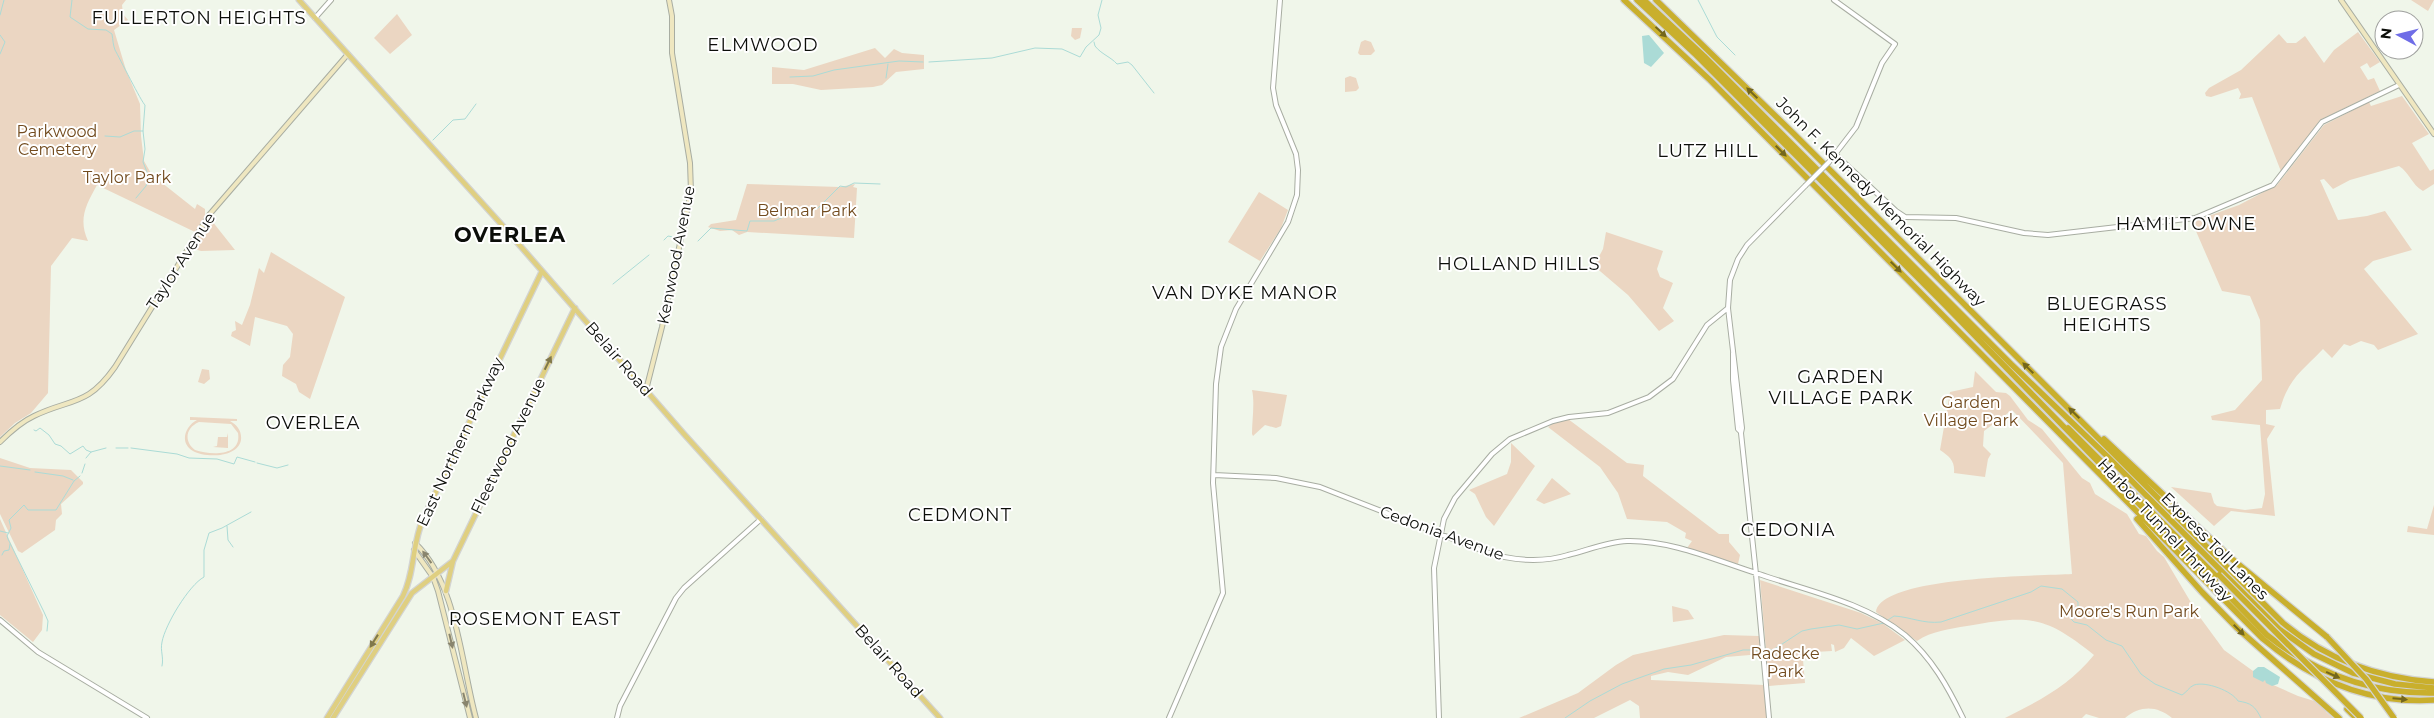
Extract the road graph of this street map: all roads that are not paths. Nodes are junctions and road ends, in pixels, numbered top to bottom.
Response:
1 (299, 0) edge
2 (331, 0) edge
3 (669, 0) edge
4 (1280, 0) edge
5 (1624, 0) edge
6 (1637, 0) edge
7 (1644, 0) edge
8 (1656, 0) edge
9 (1834, 0) edge
10 (2342, 0) edge
11 (315, 18) junction
12 (348, 54) junction
13 (2399, 84) junction
14 (2434, 134) edge
15 (1836, 155) junction
16 (542, 271) junction
17 (1945, 305) junction
18 (575, 308) junction
19 (1728, 308) junction
20 (1980, 352) junction
21 (2011, 364) junction
22 (646, 390) junction
23 (2085, 424) junction
24 (0, 442) edge
25 (1214, 475) junction
26 (760, 519) junction
27 (1440, 534) junction
28 (415, 543) junction
29 (414, 550) junction
30 (453, 561) junction
31 (438, 573) junction
32 (1756, 574) junction
33 (2218, 576) junction
34 (433, 577) junction
35 (446, 591) junction
36 (0, 620) edge
37 (350, 680) junction
38 (2434, 682) edge
39 (355, 684) junction
40 (2434, 688) edge
41 (2434, 693) edge
42 (2434, 700) edge
43 (147, 718) edge
44 (327, 718) edge
45 (333, 718) edge
46 (470, 718) edge
47 (476, 718) edge
48 (617, 718) edge
49 (940, 718) edge
50 (1169, 718) edge
51 (1439, 718) edge
52 (1769, 718) edge
53 (1963, 718) edge
54 (2339, 718) edge
55 (2356, 718) edge
56 (2361, 718) edge
57 (2394, 718) edge

1 - 11 main road, Belair Road
2 - 11 street
3 - 22 main road, Kenwood Avenue
4 - 25 street
5 -> 20 highway
6 - 17 highway, Express Toll Lanes
7 - 21 highway, Express Toll Lanes
23 -> 8 highway, John F. Kennedy Memorial Highway
9 - 15 street
10 - 13 main road
11 - 12 main road, Belair Road
12 - 16 main road, Belair Road
12 - 24 main road, Taylor Avenue
13 - 14 main road
13 - 15 street
15 - 19 street, bridge
16 - 18 main road, Belair Road
16 - 28 main road, East Northern Parkway
17 - 33 highway, Express Toll Lanes
17 -> 41 highway, Express Toll Lanes
18 - 22 main road, Belair Road
30 -> 18 main road, Fleetwood Avenue
19 - 27 street
19 - 32 street
20 -> 42 highway
20 -> 54 highway, Harbor Tunnel Thruway
21 - 33 highway, Express Toll Lanes
21 - 40 highway, Express Toll Lanes
22 - 26 main road, Belair Road
23 - 38 highway
23 - 57 highway, Harbor Tunnel Thruway, bridge
25 - 27 street, Cedonia Avenue
25 - 50 street
26 - 48 street
26 - 49 main road, Belair Road
27 - 32 street, Cedonia Avenue
27 - 51 street
28 - 29 main road, East Northern Parkway
31 -> 28 main road
29 - 34 main road
29 -> 37 main road, East Northern Parkway
30 - 31 main road, Fleetwood Avenue
30 - 35 main road
31 - 34 main road, Fleetwood Avenue
31 - 35 main road
32 - 52 street
32 - 53 street, Cedonia Avenue
33 - 55 highway, Express Toll Lanes, bridge
33 - 56 highway, Express Toll Lanes, bridge
34 - 39 main road
34 -> 46 main road
35 - 47 main road
36 - 43 street
37 - 39 main road
37 - 44 main road, East Northern Parkway
39 - 45 main road

